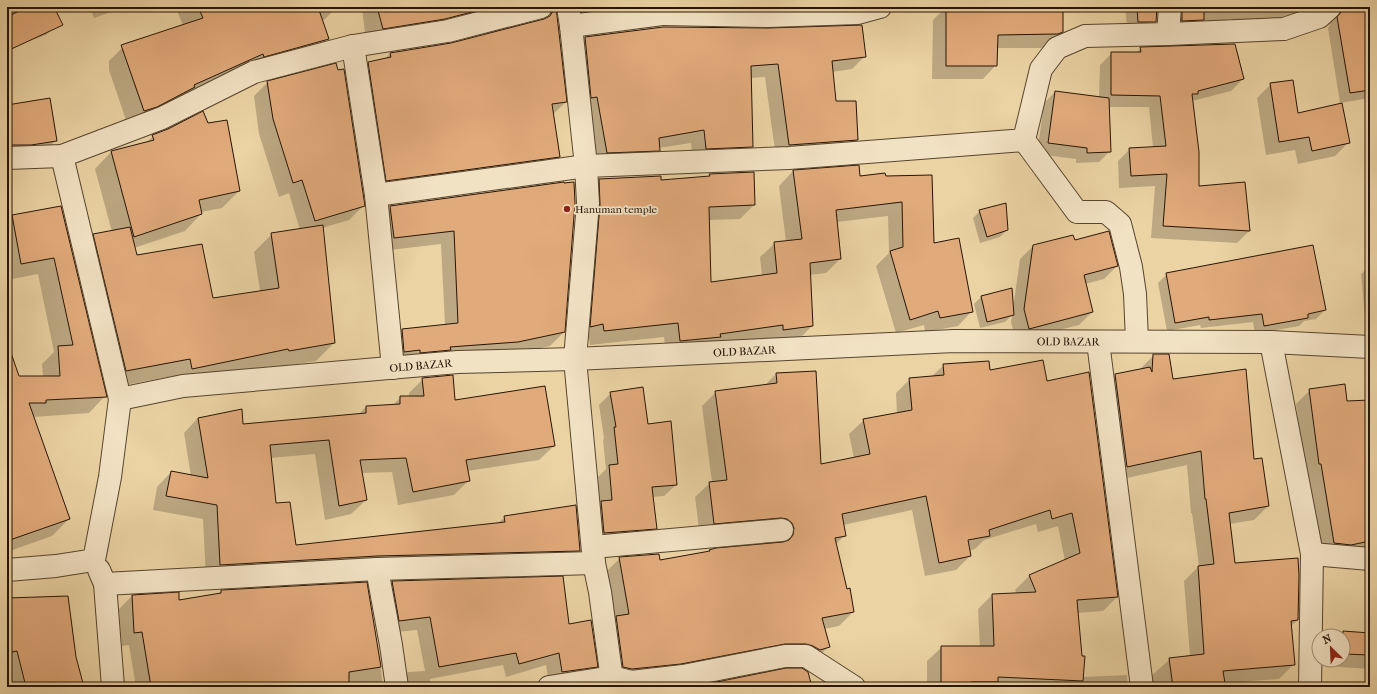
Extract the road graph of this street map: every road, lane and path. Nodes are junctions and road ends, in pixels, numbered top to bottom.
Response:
1 (541, 7) edge
2 (880, 7) edge
3 (1170, 7) edge
4 (1330, 7) edge
5 (662, 10) edge
6 (570, 17) edge
7 (1168, 34) junction
8 (353, 46) junction
9 (1024, 140) junction
10 (62, 156) junction
11 (7, 158) edge
12 (586, 166) junction
13 (376, 195) junction
14 (1137, 341) junction
15 (1098, 342) junction
16 (1271, 342) junction
17 (1370, 347) edge
18 (575, 359) junction
19 (393, 368) junction
20 (120, 399) junction
21 (782, 530) dead end
22 (1312, 554) junction
23 (593, 555) junction
24 (1370, 559) edge
25 (94, 560) junction
26 (376, 569) junction
27 (7, 570) edge
28 (105, 584) junction
29 (613, 682) edge
30 (113, 687) edge
31 (397, 687) edge
32 (549, 687) edge
33 (854, 687) edge
34 (1142, 687) edge
35 (1310, 687) edge

1 - 8 street
2 - 5 street
3 - 7 street
4 - 7 street
5 - 6 street
6 - 12 street
7 - 9 street
8 - 10 street
8 - 13 street
9 - 12 street
9 - 14 street
10 - 11 street
10 - 20 street
12 - 13 street
12 - 18 street
13 - 19 street
14 - 15 street, OLD BAZAR
14 - 16 street, OLD BAZAR
15 - 18 street, OLD BAZAR
15 - 34 street
16 - 17 street, OLD BAZAR
16 - 22 street
18 - 19 street, OLD BAZAR
18 - 23 street
19 - 20 street, OLD BAZAR
20 - 25 street
21 - 23 street
22 - 24 street
22 - 35 street
23 - 26 street
23 - 29 street
25 - 27 street
25 - 28 street
26 - 28 street
26 - 31 street
28 - 30 street
29 - 32 street
29 - 33 street

